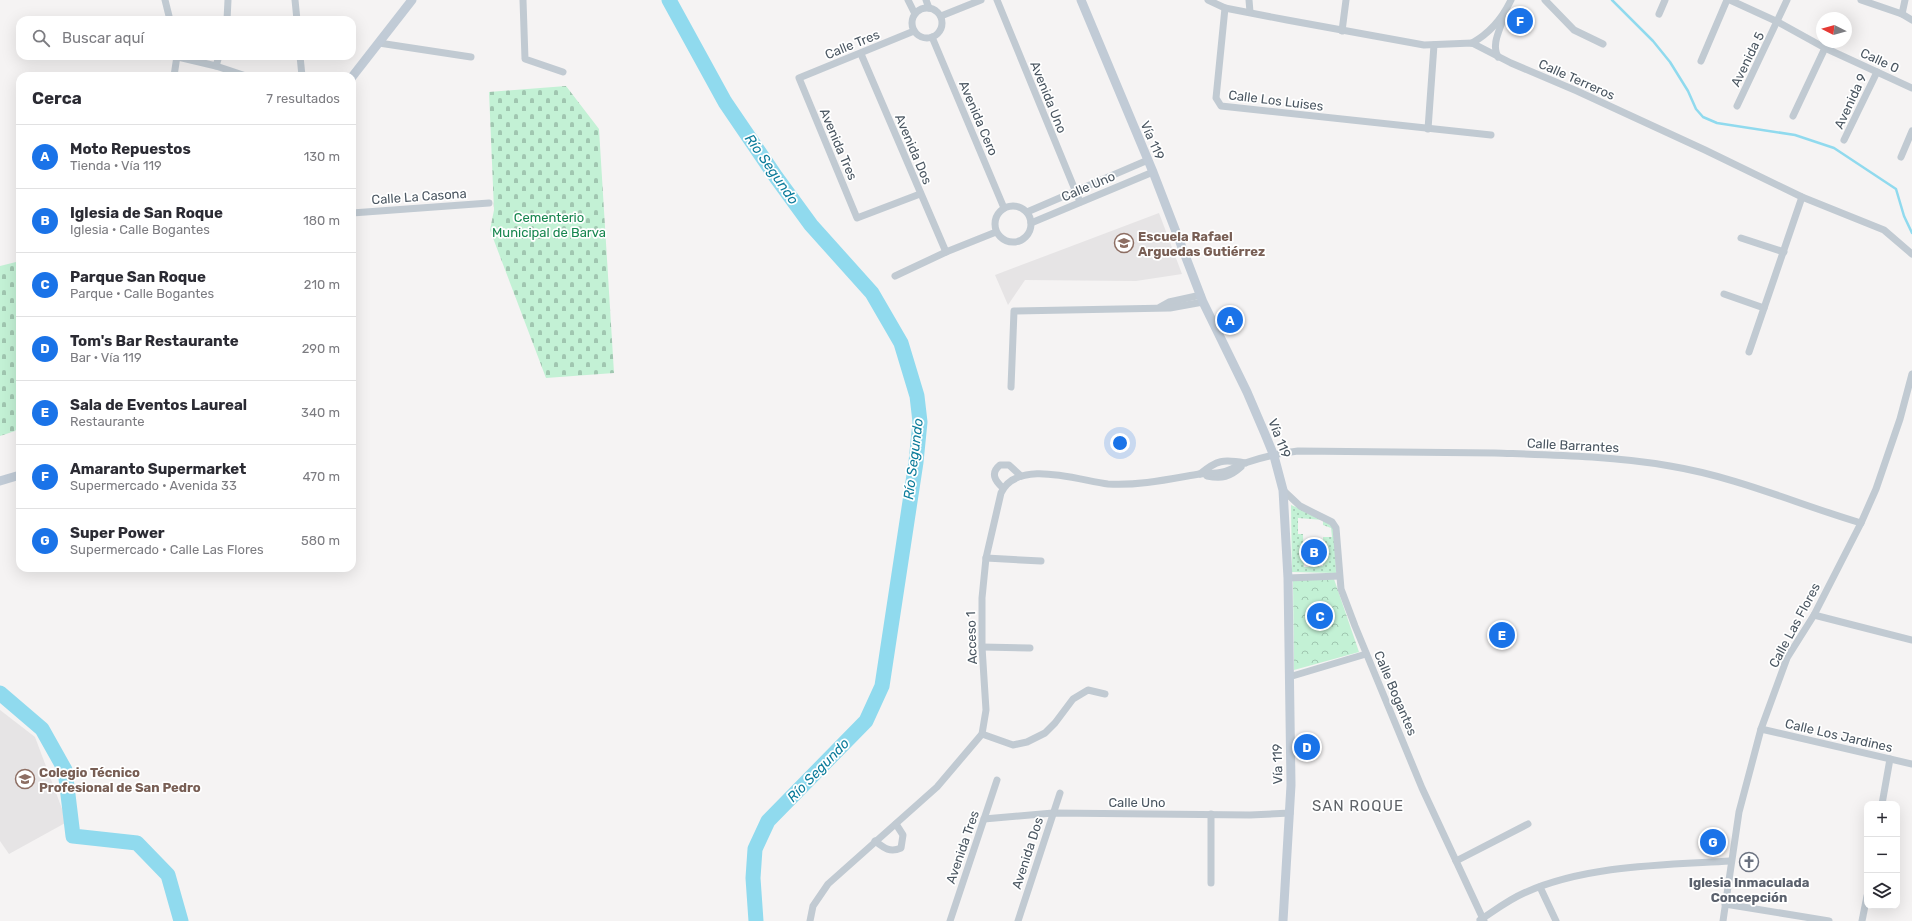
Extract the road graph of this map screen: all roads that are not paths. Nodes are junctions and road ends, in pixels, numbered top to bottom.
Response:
1 (165, 0) edge
2 (228, 0) edge
3 (295, 0) edge
4 (412, 0) edge
5 (523, 0) edge
6 (908, 0) edge
7 (926, 0) edge
8 (981, 0) edge
9 (996, 0) edge
10 (1081, 0) edge
11 (1208, 0) edge
12 (1249, 0) edge
13 (1346, 0) edge
14 (1512, 0) edge
15 (1545, 0) edge
16 (1665, 0) edge
17 (1728, 0) edge
18 (1787, 0) edge
19 (1861, 0) edge
20 (1904, 0) edge
21 (929, 8) junction
22 (1225, 8) junction
23 (1506, 10) junction
24 (1250, 12) junction
25 (915, 14) junction
26 (1659, 14) dead end
27 (1902, 14) junction
28 (169, 16) edge
29 (227, 16) edge
30 (297, 16) edge
31 (941, 16) junction
32 (1912, 20) edge
33 (1778, 22) junction
34 (914, 31) junction
35 (1342, 31) junction
36 (932, 38) junction
37 (379, 43) junction
38 (1472, 43) junction
39 (1816, 43) edge
40 (1603, 44) dead end
41 (1434, 45) junction
42 (1825, 48) joint
43 (861, 54) junction
44 (471, 57) dead end
45 (1498, 57) junction
46 (177, 60) edge
47 (193, 60) edge
48 (218, 60) edge
49 (300, 60) edge
50 (1701, 61) dead end
51 (216, 66) junction
52 (175, 72) edge
53 (234, 72) edge
54 (302, 72) edge
55 (356, 72) edge
56 (563, 72) dead end
57 (1877, 72) junction
58 (799, 78) joint
59 (1912, 88) edge
60 (1737, 106) dead end
61 (1793, 116) dead end
62 (1428, 129) junction
63 (1912, 131) edge
64 (1491, 136) dead end
65 (1844, 140) dead end
66 (1901, 157) dead end
67 (1148, 160) junction
68 (1153, 172) junction
69 (1075, 191) junction
70 (920, 194) junction
71 (1802, 197) junction
72 (488, 202) dead end
73 (1080, 202) junction
74 (1004, 208) junction
75 (1027, 212) junction
76 (356, 213) edge
77 (1032, 223) junction
78 (996, 232) junction
79 (1741, 238) dead end
80 (946, 252) junction
81 (1784, 252) junction
82 (1912, 254) edge
83 (895, 276) dead end
84 (1724, 294) dead end
85 (1202, 299) junction
86 (1764, 308) junction
87 (1749, 352) dead end
88 (1912, 374) edge
89 (1011, 387) dead end
90 (1274, 456) junction
91 (1245, 463) junction
92 (1200, 474) junction
93 (16, 476) edge
94 (1021, 476) junction
95 (0, 481) edge
96 (1003, 488) junction
97 (1283, 490) junction
98 (1862, 522) junction
99 (986, 558) junction
100 (1041, 561) dead end
101 (1339, 576) junction
102 (1288, 578) junction
103 (1814, 614) junction
104 (1912, 640) edge
105 (982, 647) junction
106 (1030, 648) dead end
107 (1366, 654) junction
108 (1289, 677) junction
109 (1105, 694) dead end
110 (1761, 729) junction
111 (982, 734) junction
112 (1890, 759) junction
113 (1912, 764) edge
114 (997, 780) dead end
115 (1060, 793) dead end
116 (1883, 801) edge
117 (1053, 813) junction
118 (1290, 813) junction
119 (1211, 814) junction
120 (984, 819) junction
121 (896, 824) junction
122 (1528, 824) dead end
123 (875, 840) junction
124 (1456, 861) junction
125 (1730, 861) junction
126 (1211, 883) dead end
127 (1540, 887) junction
128 (1725, 904) junction
129 (1864, 909) edge
130 (1482, 920) edge
131 (810, 921) edge
132 (950, 921) edge
133 (1018, 921) edge
134 (1283, 921) edge
135 (1556, 921) edge
136 (1723, 921) edge
137 (1829, 921) edge
138 (1862, 921) edge

1 - 28 street
2 - 29 street
3 - 30 street
4 - 37 main road
5 - 56 street
6 - 25 street
7 - 21 street
8 - 31 street
9 - 69 street, Avenida Uno
10 - 67 main road, Vía 119
11 - 22 street
12 - 24 street
13 - 35 street
14 - 23 street
15 - 40 street
16 - 26 street
17 - 33 street, Calle 0
17 - 50 street
18 - 33 street, Avenida 5
19 - 27 street
20 - 27 street
21 - 25 street
21 - 31 street
22 - 24 street
22 - 62 street, Calle Los Luises
23 - 38 street
23 - 45 street
24 - 35 street
25 - 34 street
27 - 32 street
31 - 36 street
33 - 39 street, Calle 0
33 - 60 street, Avenida 5
34 - 36 street
34 - 43 street, Calle Tres
35 - 41 street
36 - 74 street, Avenida Cero
37 - 44 street
37 - 55 main road
38 - 41 street
38 - 45 street, Calle Terreros
41 - 62 street
42 - 57 street, Calle 0
42 - 61 street
43 - 58 street, Calle Tres
43 - 70 street, Avenida Dos
45 - 71 street, Calle Terreros
46 - 52 street
47 - 51 street
48 - 51 street
49 - 54 street
51 - 53 street
57 - 59 street, Calle 0
57 - 65 street, Avenida 9
58 - 70 street, Avenida Tres
62 - 64 street, Calle Los Luises
63 - 66 street
67 - 68 main road, Vía 119
67 - 69 street, Calle Uno
68 - 73 street, Calle Uno
68 - 85 main road, Vía 119
69 - 73 street, Avenida Uno
69 - 75 street, Calle Uno
70 - 80 street, Avenida Dos
71 - 81 street
71 - 82 street, Calle Terreros
72 - 76 street, Calle La Casona
73 - 77 street, Calle Uno
74 - 75 street
74 - 78 street
75 - 77 street
77 - 78 street
78 - 80 street
79 - 81 street
80 - 83 street
81 - 86 street
84 - 86 street
85 - 89 street
85 - 90 main road, Vía 119
86 - 87 street
88 - 98 street, Calle Las Flores
90 - 91 street
90 - 97 main road, Vía 119
90 - 98 street, Calle Barrantes
91 - 92 street
91 - 92 street
92 - 94 street
93 - 95 main road
94 - 96 street
94 - 96 street
96 - 99 street, Acceso 1
97 - 101 street, Calle Bogantes
97 - 102 main road, Vía 119
98 - 103 street, Calle Las Flores
99 - 100 street
99 - 105 street, Acceso 1
101 - 102 street
101 - 107 street, Calle Bogantes
102 - 108 main road, Vía 119
103 - 104 street
103 - 110 street, Calle Las Flores
105 - 106 street
105 - 111 street, Acceso 1
107 - 108 street
107 - 124 street, Calle Bogantes
108 - 118 main road, Vía 119
109 - 111 street
110 - 112 street, Calle Los Jardines
110 - 125 street, Calle Las Flores
111 - 121 street
112 - 113 street, Calle Los Jardines
112 - 116 street
114 - 120 street, Avenida Tres
115 - 117 street, Avenida Dos
117 - 119 street, Calle Uno
117 - 120 street, Calle Uno
117 - 133 street, Avenida Dos
118 - 119 street, Calle Uno
118 - 134 main road, Vía 119
119 - 126 street
120 - 132 street, Avenida Tres
121 - 123 street
121 - 123 street
122 - 124 street
123 - 131 street
124 - 130 street, Calle Bogantes
125 - 127 street
125 - 128 street, Calle Las Flores
127 - 130 street
127 - 135 street
128 - 136 street, Calle Las Flores
128 - 137 street
129 - 138 street

